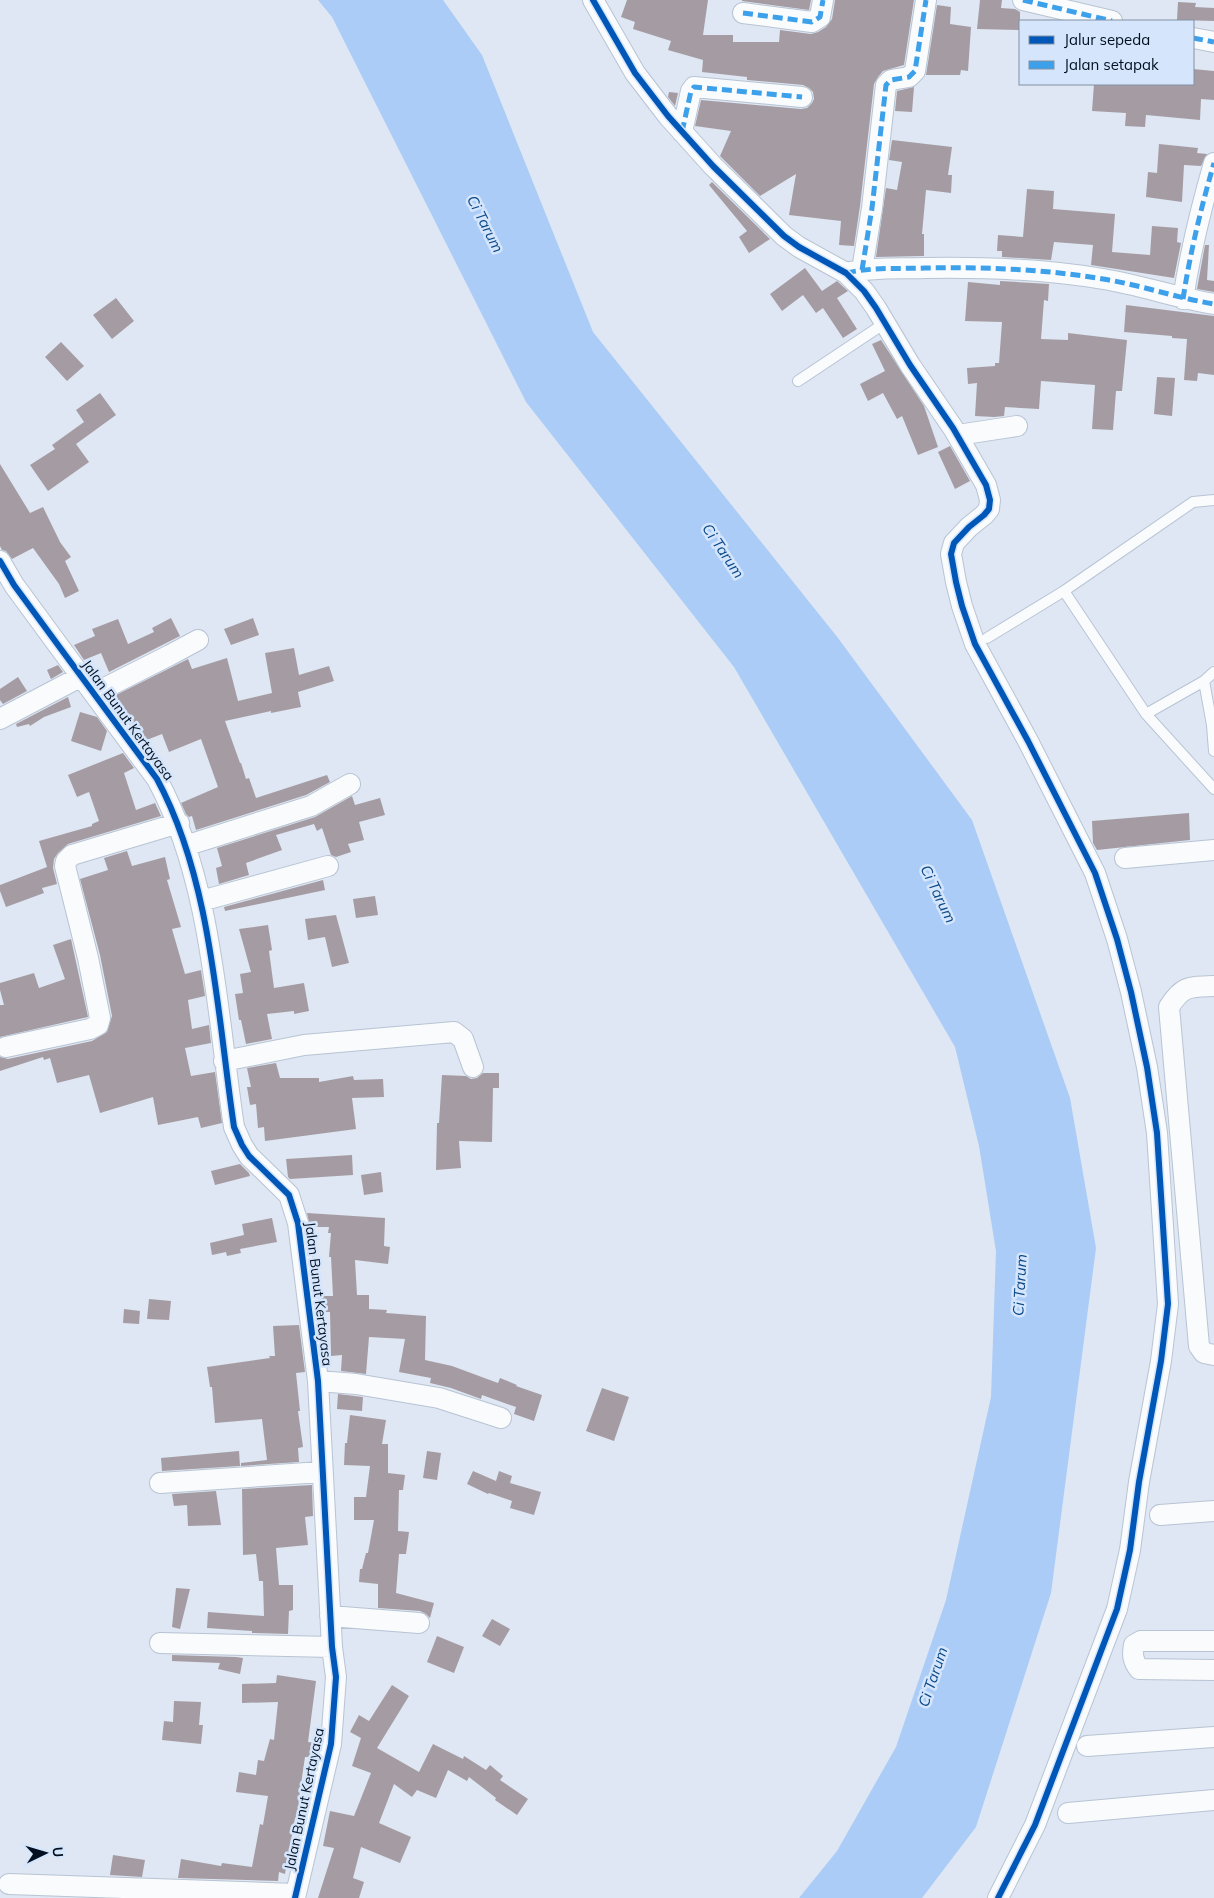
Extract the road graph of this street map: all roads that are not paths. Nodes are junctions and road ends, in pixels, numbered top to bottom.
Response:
1 (593, 0) edge
2 (823, 0) edge
3 (926, 0) edge
4 (1023, 0) edge
5 (743, 13) dead end
6 (1108, 20) edge
7 (1194, 38) edge
8 (1214, 42) edge
9 (802, 97) dead end
10 (682, 132) junction
11 (1214, 164) edge
12 (854, 271) junction
13 (1183, 299) junction
14 (1214, 304) edge
15 (885, 323) junction
16 (798, 381) dead end
17 (1017, 426) dead end
18 (958, 435) junction
19 (1214, 500) edge
20 (0, 561) edge
21 (1064, 591) junction
22 (987, 638) dead end
23 (198, 640) dead end
24 (1214, 672) edge
25 (82, 676) junction
26 (1204, 681) junction
27 (95, 693) junction
28 (1146, 714) junction
29 (0, 719) edge
30 (1214, 751) edge
31 (350, 784) dead end
32 (1214, 789) edge
33 (179, 823) junction
34 (185, 846) junction
35 (1214, 850) edge
36 (1125, 858) dead end
37 (328, 866) dead end
38 (201, 901) junction
39 (1214, 986) edge
40 (6, 1047) dead end
41 (224, 1061) junction
42 (473, 1067) dead end
43 (1214, 1355) edge
44 (318, 1381) junction
45 (501, 1418) dead end
46 (322, 1472) junction
47 (160, 1483) dead end
48 (1214, 1511) edge
49 (1160, 1515) dead end
50 (330, 1616) junction
51 (419, 1623) dead end
52 (1214, 1641) edge
53 (160, 1643) dead end
54 (332, 1647) junction
55 (1214, 1670) edge
56 (1214, 1737) edge
57 (1087, 1746) dead end
58 (1214, 1800) edge
59 (1068, 1813) dead end
60 (9, 1884) dead end
61 (296, 1896) edge
62 (998, 1898) edge

1 - 10 street
2 - 5 street
3 - 12 street
4 - 6 street
7 - 8 street
9 - 10 street
10 - 12 street
11 - 13 street
12 - 13 street
12 - 15 street
13 - 14 street
15 - 16 lane
15 - 18 street
17 - 18 street
18 - 62 street
19 - 21 lane
20 - 25 street, Jalan Bunut Kertayasa
21 - 22 lane
21 - 28 lane
23 - 27 street
24 - 26 lane
25 - 27 street, Jalan Bunut Kertayasa
25 - 29 street
26 - 28 lane
26 - 30 lane
27 - 33 street, Jalan Bunut Kertayasa
28 - 32 lane
31 - 34 street
33 - 34 street, Jalan Bunut Kertayasa
33 - 40 street
34 - 38 street, Jalan Bunut Kertayasa
35 - 36 street
37 - 38 street
38 - 41 street, Jalan Bunut Kertayasa
39 - 43 street
41 - 42 street
41 - 44 street, Jalan Bunut Kertayasa
44 - 45 street
44 - 46 street, Jalan Bunut Kertayasa
46 - 47 street
46 - 50 street, Jalan Bunut Kertayasa
48 - 49 street
50 - 51 street
50 - 54 street, Jalan Bunut Kertayasa
52 - 55 street
53 - 54 street
54 - 61 street, Jalan Bunut Kertayasa
56 - 57 street
58 - 59 street
60 - 61 street

